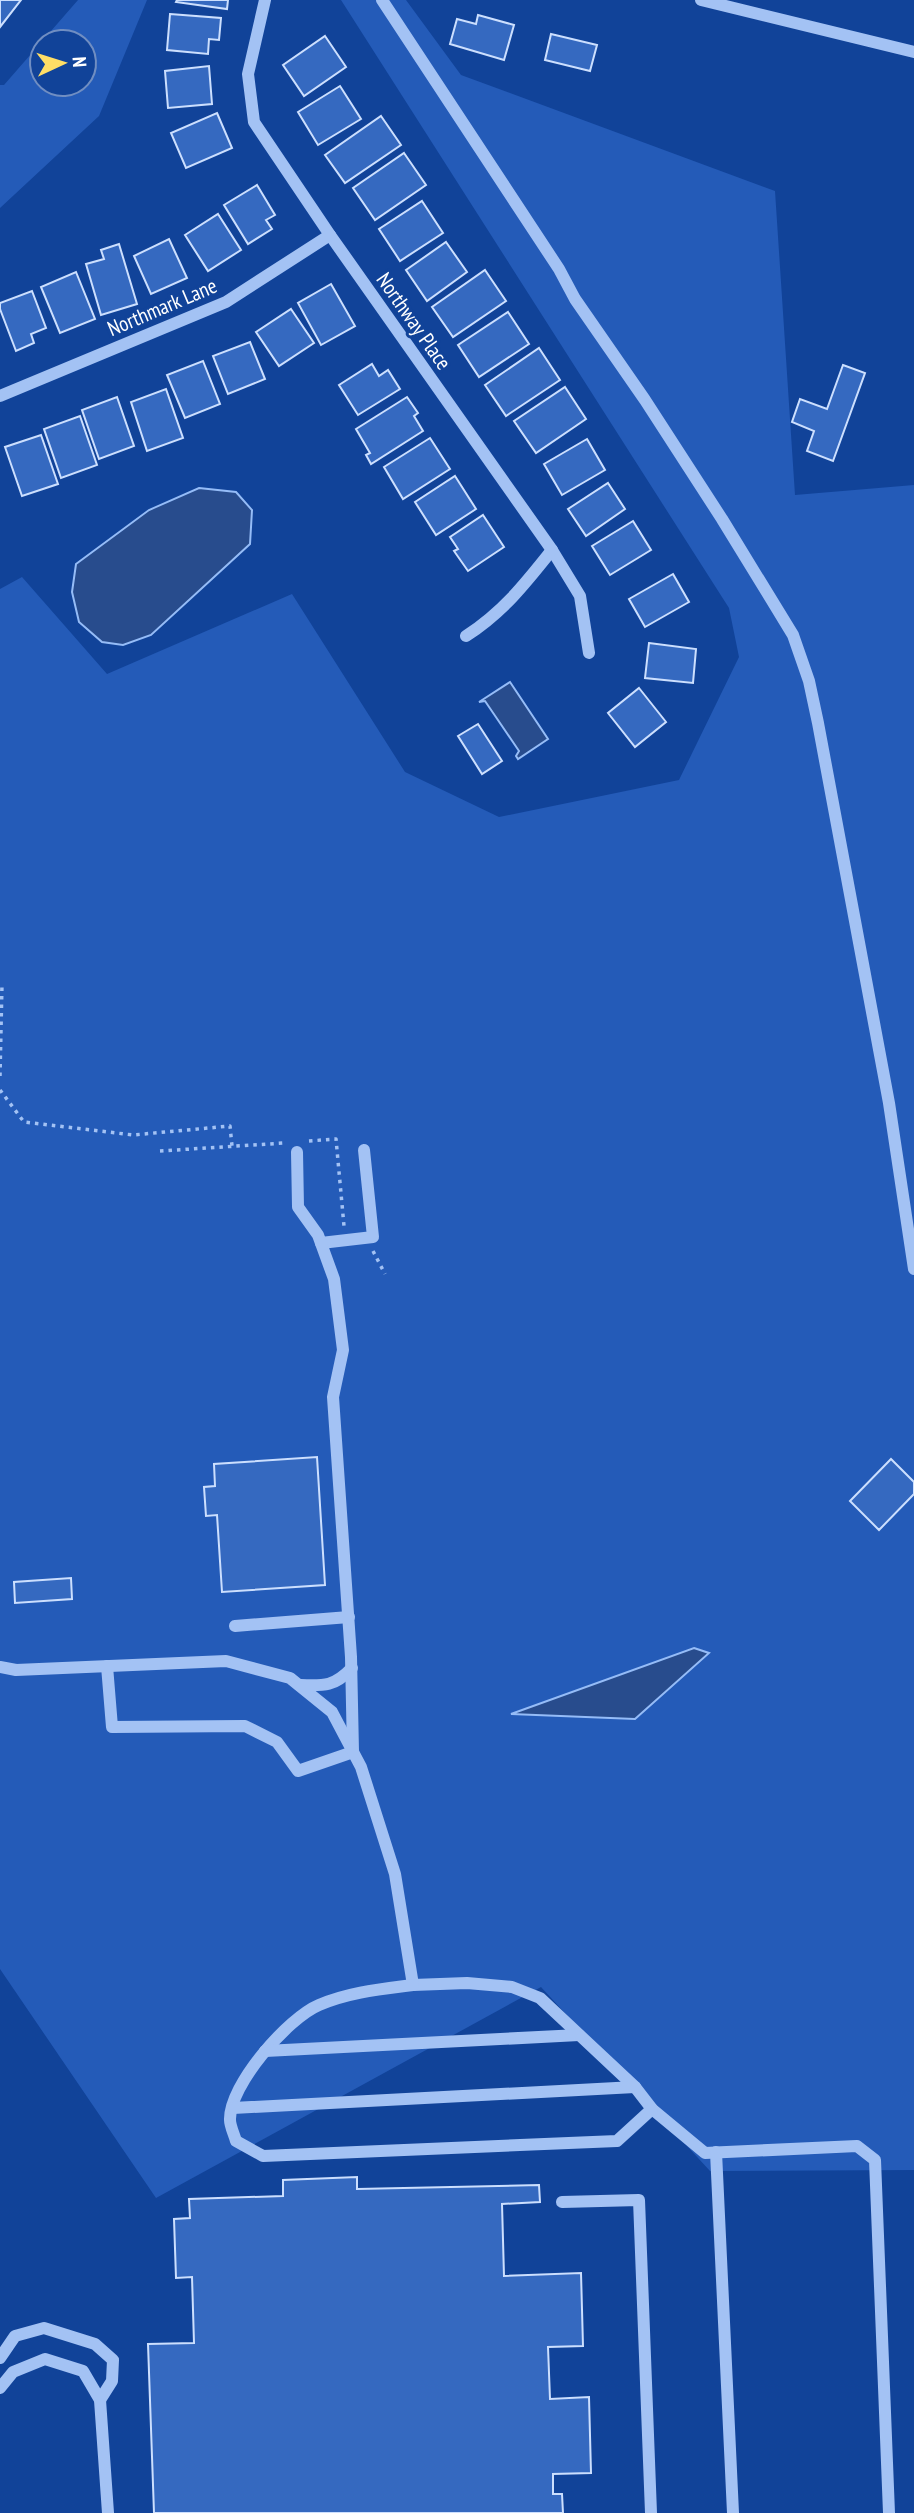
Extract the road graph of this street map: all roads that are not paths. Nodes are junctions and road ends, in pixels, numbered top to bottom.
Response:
1 (265, 0) edge
2 (382, 0) edge
3 (701, 0) edge
4 (914, 52) edge
5 (330, 235) junction
6 (0, 396) edge
7 (552, 550) junction
8 (466, 636) dead end
9 (589, 653) dead end
10 (364, 1150) dead end
11 (297, 1152) dead end
12 (321, 1243) junction
13 (914, 1269) edge
14 (349, 1617) junction
15 (235, 1626) dead end
16 (107, 1666) junction
17 (0, 1667) edge
18 (352, 1668) junction
19 (299, 1685) junction
20 (353, 1752) junction
21 (414, 1985) junction
22 (579, 2035) junction
23 (265, 2051) junction
24 (635, 2087) junction
25 (233, 2108) junction
26 (652, 2109) junction
27 (716, 2152) junction
28 (562, 2202) dead end
29 (0, 2358) edge
30 (0, 2388) edge
31 (100, 2400) junction
32 (107, 2513) edge
33 (651, 2513) edge
34 (733, 2513) edge
35 (889, 2513) edge

1 - 5 street, Northway Place
2 - 13 street
3 - 4 street
5 - 6 street, Northmark Lane
5 - 7 street, Northway Place
7 - 8 street
7 - 9 street, Northway Place
10 - 12 street
11 - 12 street
12 - 14 street
14 - 15 street
14 - 18 street
16 - 17 street
16 - 19 street
16 - 20 street
18 - 19 street
18 - 20 street
19 - 20 street
20 - 21 street
21 - 22 street
21 - 23 street
22 - 23 street
22 - 24 street
23 - 25 street
24 - 25 street
24 - 26 street
25 - 26 street
26 - 27 street
27 - 34 street
27 - 35 street
28 - 33 street
29 - 31 street
30 - 31 street
31 - 32 street

